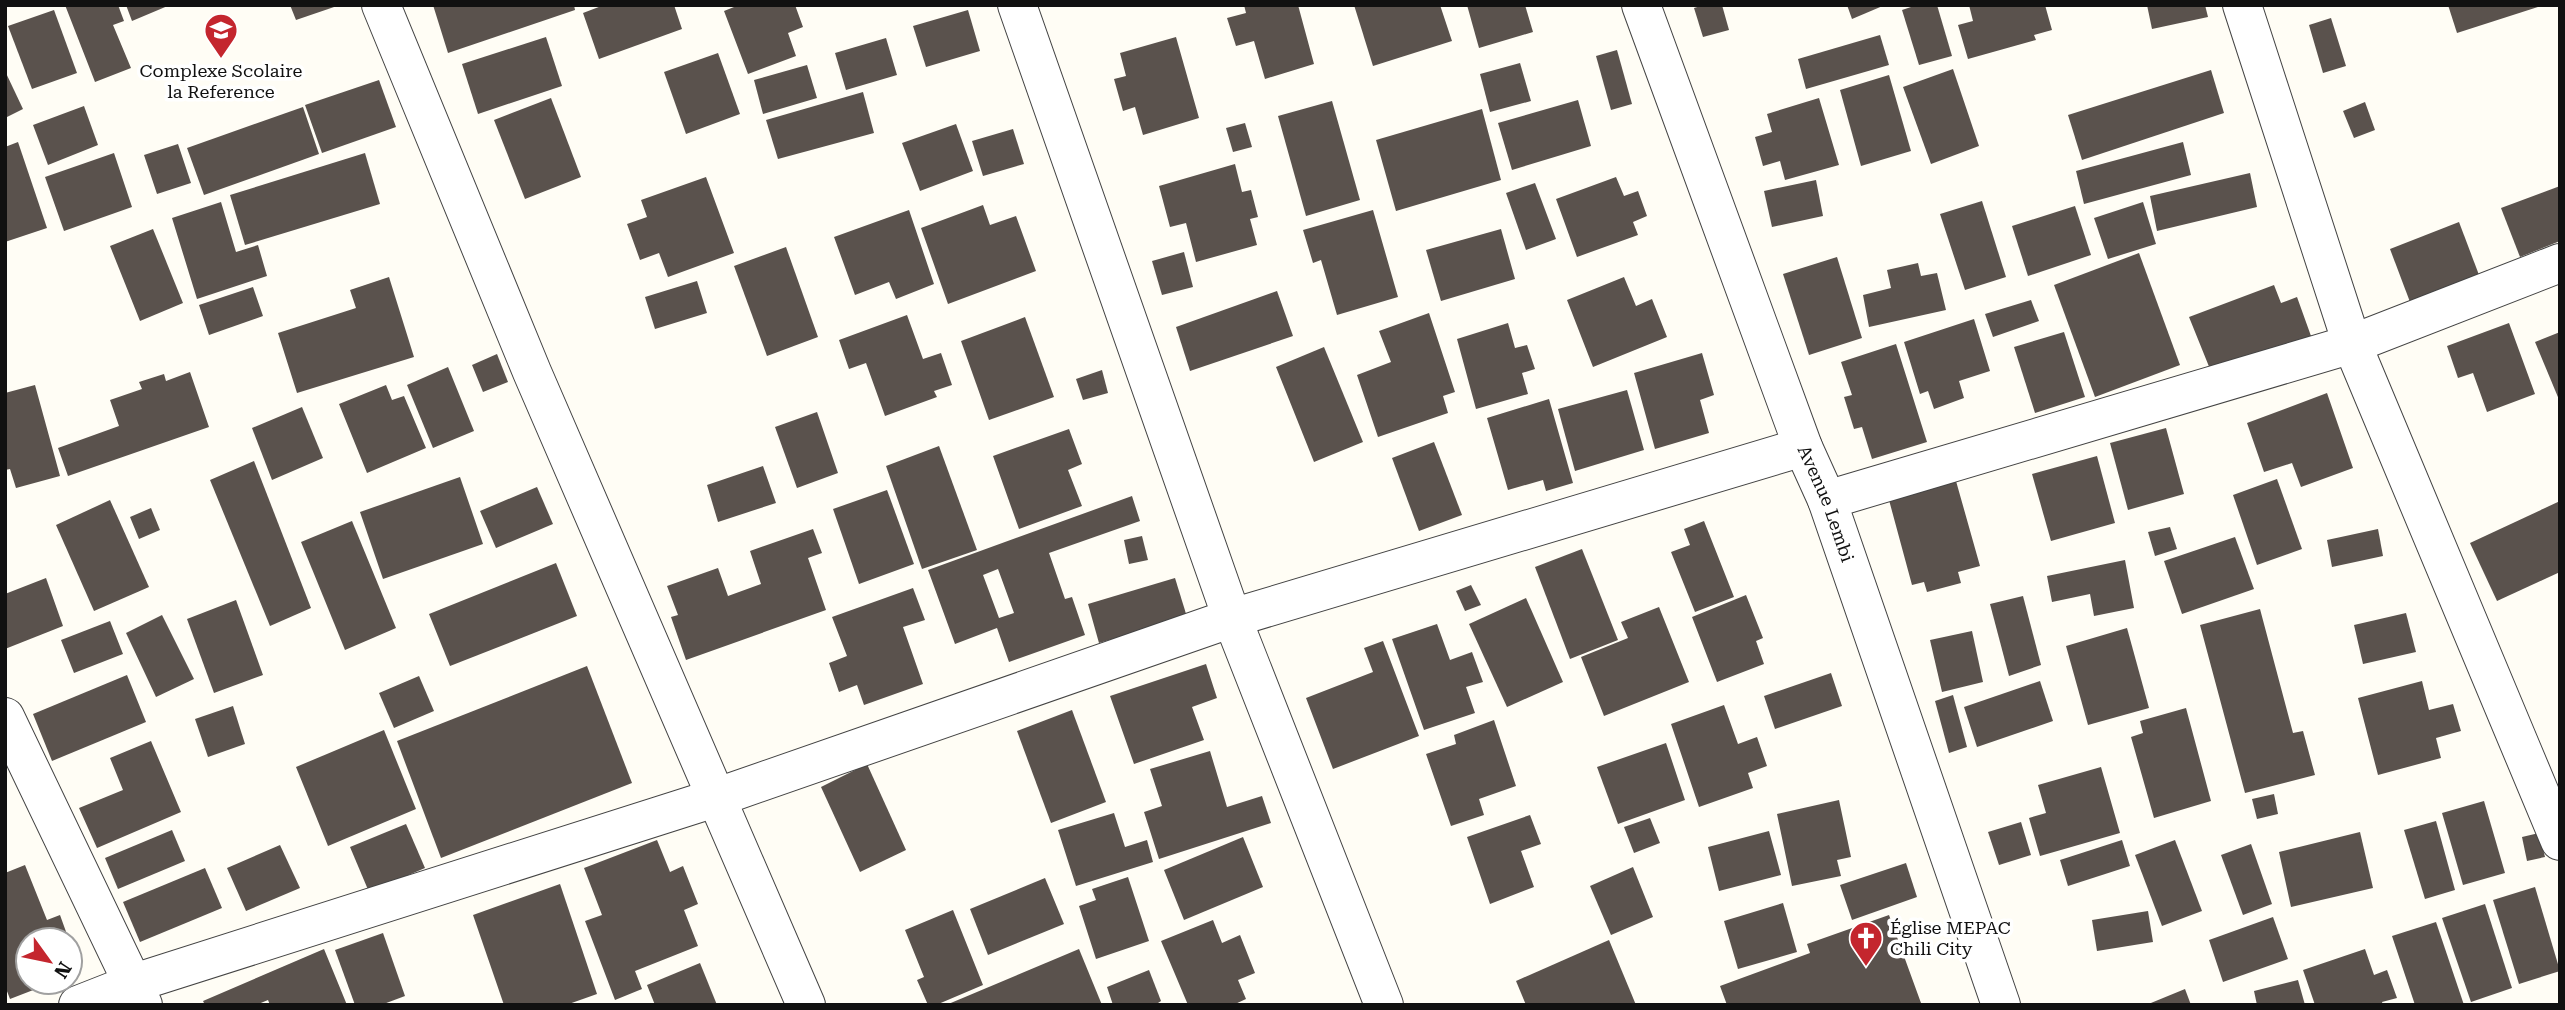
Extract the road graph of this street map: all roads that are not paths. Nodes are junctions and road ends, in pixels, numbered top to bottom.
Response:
1 (381, 5) edge
2 (1017, 5) edge
3 (1641, 5) edge
4 (2242, 5) edge
5 (2560, 262) edge
6 (2352, 344) junction
7 (1803, 447) junction
8 (1827, 500) junction
9 (1232, 618) junction
10 (5, 717) edge
11 (715, 798) junction
12 (2560, 841) edge
13 (139, 994) edge
14 (78, 1005) edge
15 (806, 1005) edge
16 (1384, 1005) edge
17 (2001, 1005) edge

1 - 11 street
2 - 9 street
3 - 7 street, Avenue Lembi
4 - 6 street
5 - 6 street
6 - 8 street
6 - 12 street
7 - 8 street, Avenue Lembi
7 - 9 street
8 - 17 street, Avenue Lembi
9 - 11 street
9 - 16 street
10 - 13 street
11 - 13 street
11 - 15 street
13 - 14 street

